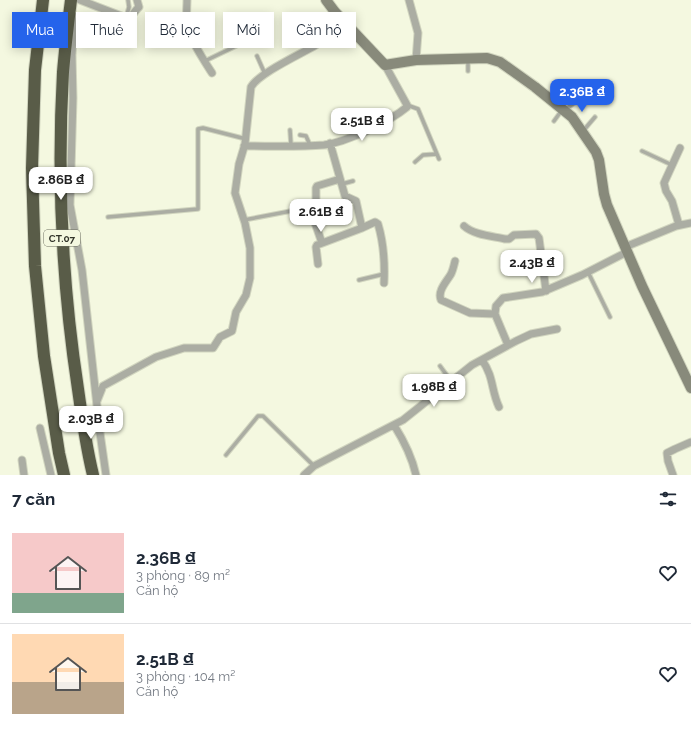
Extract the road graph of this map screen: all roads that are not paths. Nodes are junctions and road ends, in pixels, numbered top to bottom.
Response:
1 (43, 0) edge
2 (71, 0) edge
3 (76, 0) edge
4 (80, 0) edge
5 (128, 0) edge
6 (137, 0) edge
7 (187, 0) edge
8 (326, 0) edge
9 (409, 0) edge
10 (111, 12) edge
11 (128, 12) edge
12 (134, 12) edge
13 (336, 12) edge
14 (356, 34) edge
15 (232, 48) edge
16 (310, 48) edge
17 (307, 50) joint
18 (257, 56) dead end
19 (468, 58) junction
20 (416, 60) junction
21 (205, 61) junction
22 (385, 64) junction
23 (468, 71) dead end
24 (212, 73) dead end
25 (265, 74) junction
26 (574, 103) dead end
27 (407, 105) junction
28 (564, 110) junction
29 (595, 117) dead end
30 (554, 121) dead end
31 (290, 130) dead end
32 (582, 132) junction
33 (300, 135) dead end
34 (245, 143) junction
35 (330, 143) junction
36 (291, 145) junction
37 (310, 145) junction
38 (680, 148) dead end
39 (642, 151) dead end
40 (437, 154) junction
41 (439, 159) dead end
42 (415, 162) dead end
43 (672, 165) junction
44 (353, 181) dead end
45 (341, 182) junction
46 (291, 211) dead end
47 (108, 217) dead end
48 (244, 220) junction
49 (691, 223) edge
50 (679, 225) junction
51 (464, 226) dead end
52 (362, 228) junction
53 (322, 243) junction
54 (626, 250) junction
55 (455, 261) dead end
56 (318, 264) dead end
57 (588, 272) junction
58 (384, 274) junction
59 (359, 280) dead end
60 (384, 283) dead end
61 (546, 291) junction
62 (495, 314) junction
63 (610, 317) dead end
64 (557, 329) dead end
65 (508, 345) junction
66 (482, 360) junction
67 (440, 366) dead end
68 (451, 381) junction
69 (691, 388) edge
70 (97, 401) junction
71 (499, 407) dead end
72 (394, 425) junction
73 (40, 428) dead end
74 (691, 442) edge
75 (226, 455) dead end
76 (22, 460) dead end
77 (314, 466) junction
78 (24, 475) edge
79 (51, 475) edge
80 (64, 475) edge
81 (93, 475) edge
82 (106, 475) edge
83 (304, 475) edge
84 (416, 475) edge
85 (674, 475) edge

1 - 80 highway, CT.07
2 - 81 highway, CT.07
3 - 70 street
4 - 10 street
5 - 11 lane
6 - 12 street
7 - 21 street
8 - 13 street
9 - 20 street
14 - 22 street
15 - 21 lane
16 - 17 street
17 - 25 street
18 - 25 lane
19 - 20 street
19 - 23 lane
19 - 28 street
20 - 22 street
21 - 24 street
22 - 27 street
25 - 34 street
26 - 28 lane
27 - 35 street
27 - 40 lane
28 - 30 lane
28 - 32 street
29 - 32 lane
31 - 36 lane
32 - 54 street
33 - 37 lane
34 - 36 street
34 - 47 lane
34 - 48 street
35 - 37 street
35 - 45 street
36 - 37 street
38 - 43 street
39 - 43 lane
40 - 41 lane
40 - 42 lane
43 - 50 street
44 - 45 lane
45 - 52 street
45 - 53 street
46 - 48 lane
48 - 70 street
49 - 50 street
50 - 54 street
51 - 61 street
52 - 53 street
52 - 58 street
53 - 56 street
54 - 57 street
54 - 69 street
55 - 62 street
57 - 61 street
57 - 63 lane
58 - 59 lane
58 - 60 street
61 - 62 street
62 - 65 street
64 - 65 street
65 - 66 street
66 - 68 street
66 - 71 street
67 - 68 lane
68 - 72 street
70 - 82 street
72 - 77 street
72 - 84 street
73 - 79 street
74 - 85 street
75 - 77 lane
76 - 78 street
77 - 83 street

